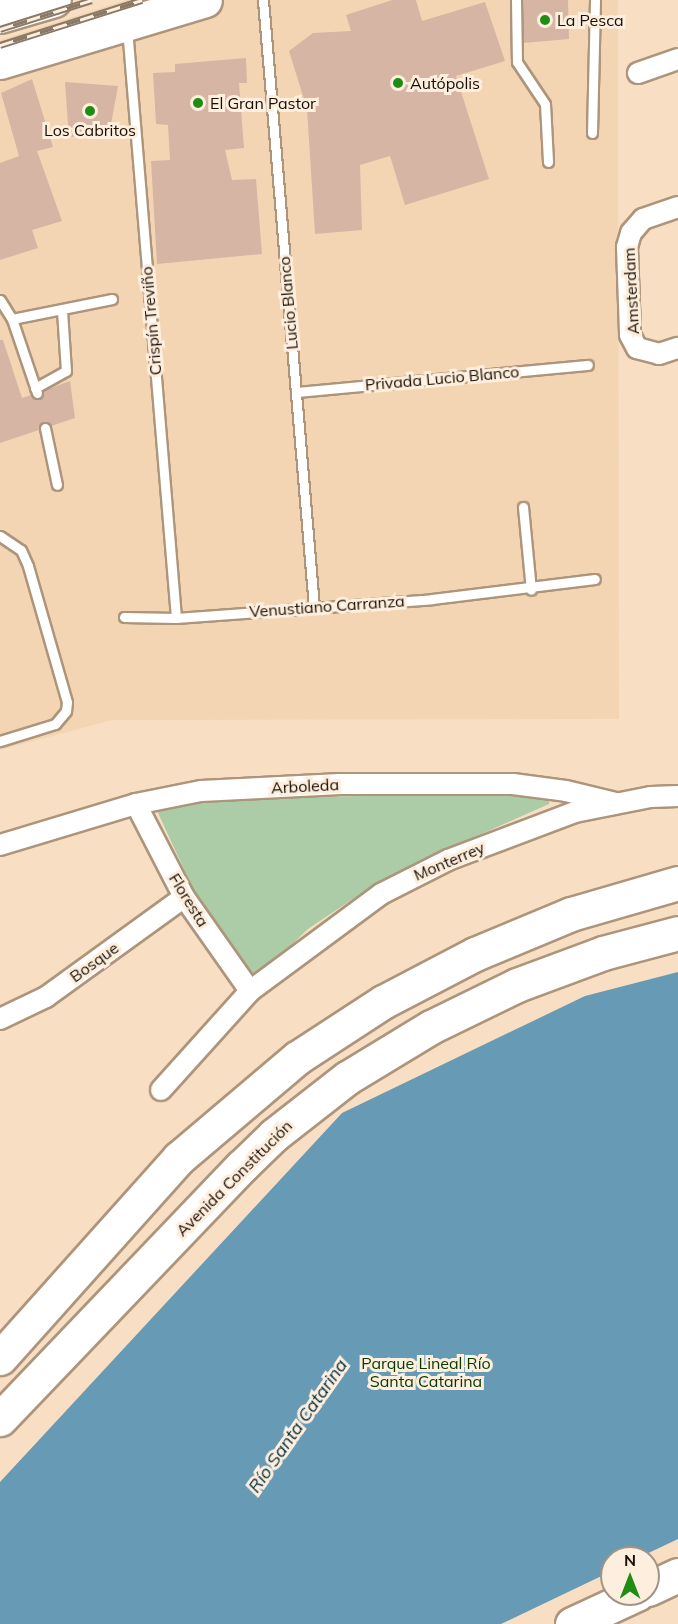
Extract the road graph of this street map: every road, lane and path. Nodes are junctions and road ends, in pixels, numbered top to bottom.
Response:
1 (205, 0) edge
2 (263, 0) edge
3 (516, 0) edge
4 (595, 0) edge
5 (43, 1) edge
6 (0, 16) edge
7 (127, 24) junction
8 (678, 59) edge
9 (0, 62) edge
10 (638, 73) dead end
11 (592, 133) dead end
12 (548, 162) dead end
13 (678, 207) edge
14 (112, 299) dead end
15 (0, 300) edge
16 (62, 309) junction
17 (12, 319) junction
18 (678, 348) edge
19 (588, 365) dead end
20 (296, 392) junction
21 (45, 428) dead end
22 (57, 485) dead end
23 (524, 507) dead end
24 (0, 536) edge
25 (596, 579) dead end
26 (531, 590) junction
27 (314, 607) junction
28 (124, 617) dead end
29 (176, 618) junction
30 (0, 741) edge
31 (678, 795) edge
32 (616, 803) junction
33 (136, 804) junction
34 (0, 845) edge
35 (678, 882) edge
36 (184, 897) junction
37 (678, 933) edge
38 (250, 991) junction
39 (0, 1019) edge
40 (161, 1090) dead end
41 (3, 1354) edge
42 (0, 1419) edge
43 (678, 1575) edge
44 (660, 1583) edge
45 (611, 1606) edge
46 (572, 1624) edge

1 - 7 highway
2 - 20 lane, Lucio Blanco
3 - 12 lane
4 - 11 lane
5 - 6 highway
7 - 9 highway
7 - 29 lane, Crispín Treviño
8 - 10 street
13 - 18 street, Amsterdam
14 - 16 lane
15 - 17 lane
16 - 17 lane
16 - 17 lane
19 - 20 lane, Privada Lucio Blanco
20 - 27 lane, Lucio Blanco
21 - 22 lane
23 - 26 lane
24 - 30 lane
25 - 26 lane, Venustiano Carranza
26 - 27 lane, Venustiano Carranza
27 - 29 lane, Venustiano Carranza
28 - 29 lane, Venustiano Carranza
31 - 32 street, Monterrey
32 - 33 street, Arboleda
32 - 38 street, Monterrey
33 - 34 street, Arboleda
33 - 36 street, Floresta
35 - 41 highway
36 - 38 street, Floresta
36 - 39 street, Bosque
37 - 42 highway, Avenida Constitución
38 - 40 street, Monterrey
43 - 44 highway
45 - 46 highway

